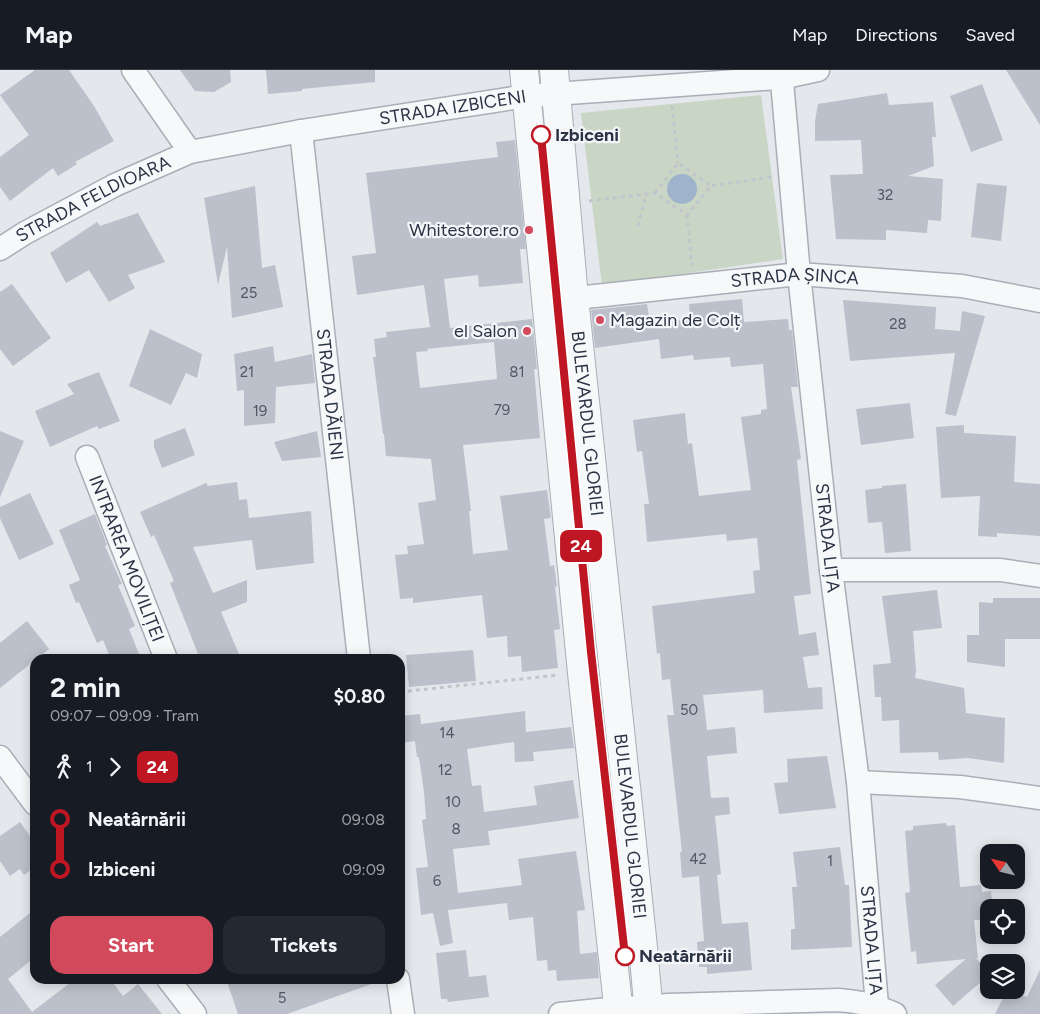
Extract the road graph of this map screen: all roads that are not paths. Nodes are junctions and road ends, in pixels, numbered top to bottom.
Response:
1 (133, 70) edge
2 (818, 70) edge
3 (781, 74) edge
4 (556, 82) edge
5 (525, 83) edge
6 (301, 131) junction
7 (190, 152) junction
8 (0, 249) edge
9 (799, 274) junction
10 (574, 298) junction
11 (1040, 301) edge
12 (548, 302) junction
13 (87, 457) dead end
14 (831, 570) junction
15 (1040, 576) edge
16 (164, 654) edge
17 (358, 654) edge
18 (0, 757) edge
19 (858, 782) junction
20 (30, 797) edge
21 (1040, 798) edge
22 (172, 984) edge
23 (399, 984) edge
24 (886, 1010) edge
25 (618, 1011) edge
26 (649, 1011) edge
27 (195, 1014) edge
28 (403, 1014) edge
29 (560, 1014) edge

1 - 7 street
2 - 3 street, STRADA IZBICENI
3 - 4 street, STRADA IZBICENI
3 - 9 street, STRADA LIȚA
4 - 5 street, STRADA IZBICENI
4 - 10 street, BULEVARDUL GLORIEI
5 - 6 street, STRADA IZBICENI
5 - 12 street, BULEVARDUL GLORIEI
6 - 7 street, STRADA IZBICENI
6 - 17 street, STRADA DĂIENI
7 - 8 street, STRADA FELDIOARA
9 - 10 street, STRADA ȘINCA
9 - 11 street, STRADA ȘINCA
9 - 14 street, STRADA LIȚA
10 - 12 street, STRADA ȘINCA
10 - 26 street, BULEVARDUL GLORIEI
12 - 25 street, BULEVARDUL GLORIEI
13 - 16 street, INTRAREA MOVILIȚEI
14 - 15 street
14 - 19 street, STRADA LIȚA
18 - 20 street
19 - 21 street
19 - 24 street, STRADA LIȚA
22 - 27 street
23 - 28 street
24 - 26 street
25 - 26 street
25 - 29 street

